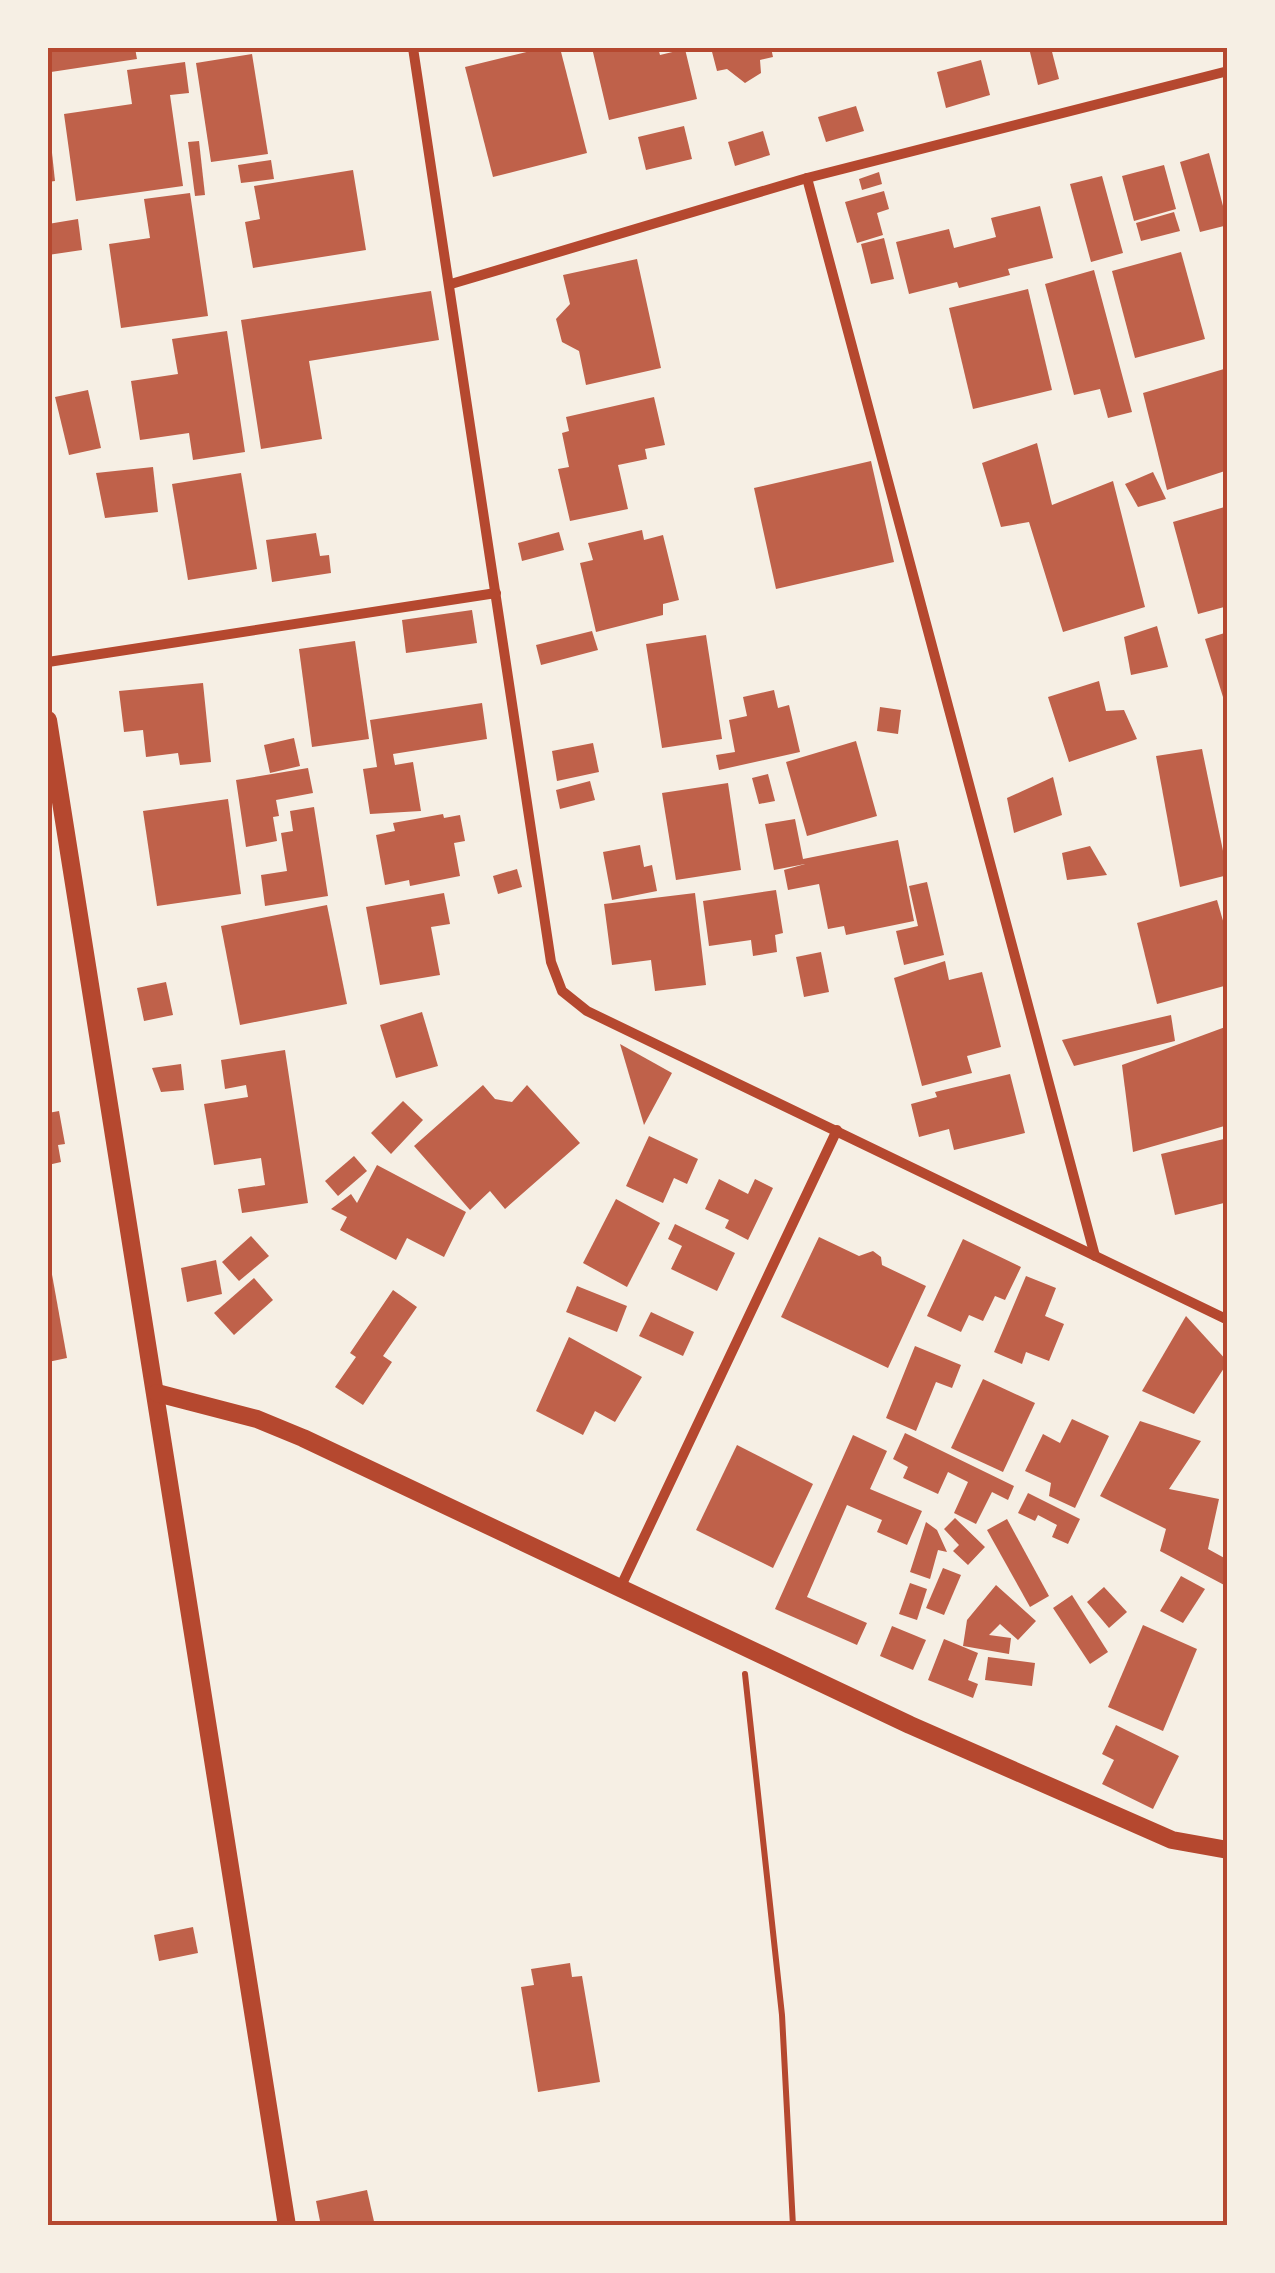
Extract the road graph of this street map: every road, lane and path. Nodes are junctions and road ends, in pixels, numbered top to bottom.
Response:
1 (413, 48) edge
2 (1228, 70) edge
3 (807, 178) junction
4 (450, 284) junction
5 (496, 594) junction
6 (48, 662) edge
7 (48, 720) edge
8 (837, 1130) junction
9 (1095, 1256) junction
10 (1228, 1320) edge
11 (157, 1393) junction
12 (621, 1586) junction
13 (742, 1644) junction
14 (1228, 1850) edge
15 (287, 2226) edge
16 (793, 2226) edge

1 - 4 street
2 - 3 street
3 - 4 street
3 - 9 street
4 - 5 street
5 - 6 street
5 - 8 street
7 - 11 street
8 - 9 street
8 - 12 street
9 - 10 street
11 - 12 street
11 - 15 street
12 - 13 street
13 - 14 street
13 - 16 path

